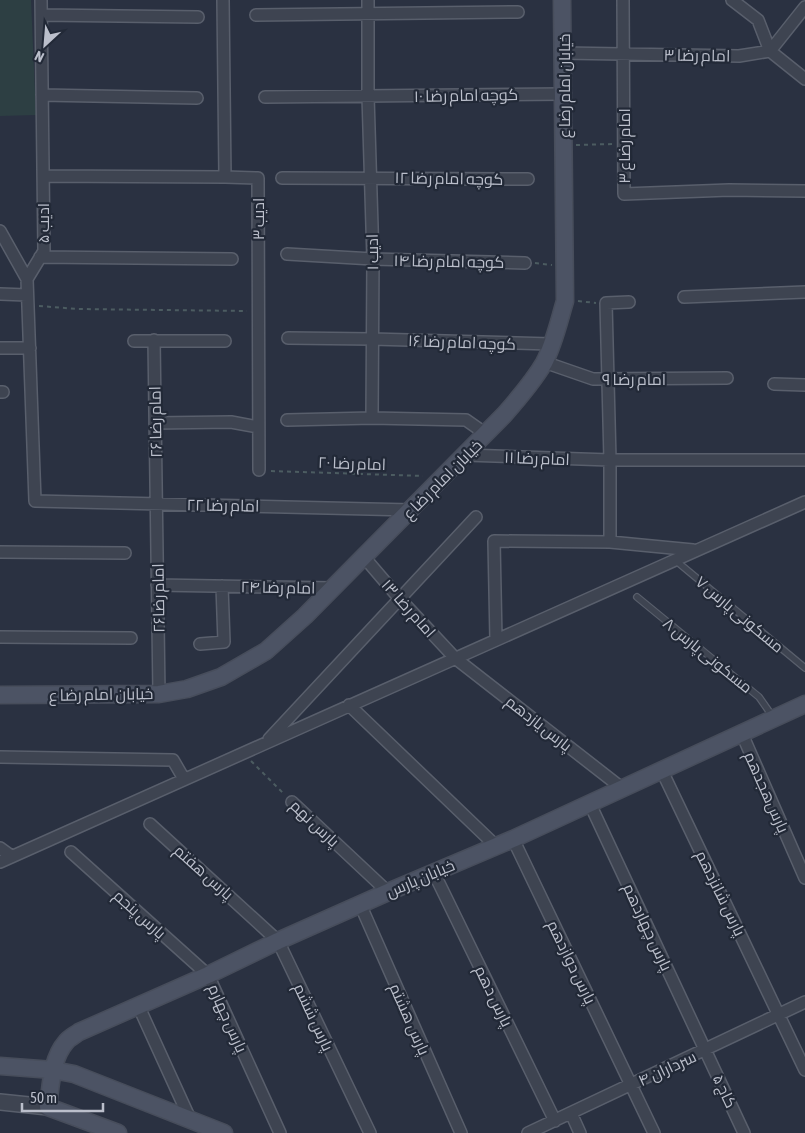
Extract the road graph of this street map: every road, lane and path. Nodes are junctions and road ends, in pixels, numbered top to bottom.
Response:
1 (42, 0) edge
2 (224, 0) edge
3 (368, 0) edge
4 (562, 0) edge
5 (623, 0) edge
6 (732, 0) edge
7 (805, 7) edge
8 (518, 12) dead end
9 (368, 14) junction
10 (42, 15) junction
11 (256, 15) dead end
12 (198, 17) dead end
13 (770, 51) junction
14 (623, 53) junction
15 (563, 54) junction
16 (805, 79) edge
17 (42, 94) junction
18 (564, 94) junction
19 (368, 96) junction
20 (265, 97) dead end
21 (197, 98) dead end
22 (624, 144) junction
23 (564, 145) junction
24 (43, 176) junction
25 (225, 178) junction
26 (282, 178) dead end
27 (370, 178) junction
28 (528, 179) dead end
29 (805, 191) edge
30 (0, 230) edge
31 (287, 254) dead end
32 (40, 256) junction
33 (232, 259) dead end
34 (373, 259) junction
35 (524, 262) joint
36 (565, 266) junction
37 (27, 279) junction
38 (805, 292) edge
39 (0, 294) edge
40 (27, 295) junction
41 (684, 297) dead end
42 (565, 301) junction
43 (629, 302) dead end
44 (606, 303) junction
45 (258, 311) junction
46 (288, 338) dead end
47 (372, 339) junction
48 (154, 340) junction
49 (134, 341) dead end
50 (225, 341) dead end
51 (551, 344) junction
52 (0, 348) edge
53 (30, 348) junction
54 (544, 362) junction
55 (609, 378) junction
56 (727, 378) dead end
57 (774, 384) dead end
58 (805, 385) edge
59 (372, 418) junction
60 (287, 420) dead end
61 (155, 423) junction
62 (258, 427) junction
63 (486, 434) junction
64 (465, 455) junction
65 (610, 460) junction
66 (805, 460) edge
67 (259, 470) joint
68 (443, 477) junction
69 (35, 502) joint
70 (804, 503) edge
71 (157, 504) junction
72 (411, 510) junction
73 (476, 517) dead end
74 (610, 542) junction
75 (695, 551) junction
76 (0, 552) edge
77 (124, 552) dead end
78 (364, 557) junction
79 (675, 560) junction
80 (158, 585) junction
81 (222, 586) junction
82 (333, 588) junction
83 (637, 597) dead end
84 (400, 598) junction
85 (0, 637) edge
86 (131, 638) dead end
87 (496, 640) junction
88 (200, 644) dead end
89 (455, 658) junction
90 (805, 668) edge
91 (158, 694) junction
92 (0, 695) edge
93 (805, 704) edge
94 (349, 706) junction
95 (774, 719) junction
96 (742, 734) junction
97 (264, 743) junction
98 (242, 753) junction
99 (0, 757) edge
100 (662, 771) junction
101 (184, 779) junction
102 (623, 789) junction
103 (292, 802) joint
104 (590, 804) junction
105 (150, 824) dead end
106 (513, 839) junction
107 (496, 846) junction
108 (0, 848) edge
109 (71, 852) dead end
110 (12, 856) junction
111 (0, 862) edge
112 (433, 872) junction
113 (805, 878) edge
114 (388, 892) junction
115 (360, 904) junction
116 (278, 940) junction
117 (208, 975) junction
118 (805, 1002) edge
119 (138, 1005) junction
120 (780, 1014) junction
121 (705, 1049) junction
122 (0, 1066) edge
123 (53, 1070) junction
124 (805, 1070) edge
125 (631, 1084) junction
126 (0, 1102) edge
127 (48, 1108) junction
128 (571, 1113) junction
129 (190, 1119) junction
130 (555, 1121) junction
131 (98, 1129) edge
132 (118, 1133) edge
133 (224, 1133) edge
134 (280, 1133) edge
135 (370, 1133) edge
136 (461, 1133) edge
137 (528, 1133) edge
138 (580, 1133) edge
139 (654, 1133) edge
140 (744, 1133) edge

1 - 10 street, ادیب ۵
2 - 25 street
3 - 9 street, ادیب ۱
4 - 15 main road, خیابان امام رضا ع
5 - 14 street, امام رضا‌ع ۳
6 - 13 street
7 - 13 street
8 - 9 street
9 - 11 street
9 - 19 street, ادیب ۱
10 - 12 street
10 - 17 street, ادیب ۵
13 - 14 street, امام رضا ۳
13 - 16 street
14 - 15 street, امام رضا ۳
14 - 22 street, امام رضا‌ع ۳
15 - 18 main road, خیابان امام رضا ع
17 - 21 street
17 - 24 street, ادیب ۵
18 - 19 street, کوچه امام رضا ۱۰
18 - 23 main road, خیابان امام رضا ع
19 - 20 street, کوچه امام رضا ۱۰
19 - 27 street, ادیب ۱
22 - 23 path
22 - 29 street, امام رضا‌ع ۳
23 - 36 main road, خیابان امام رضا ع
24 - 25 street
24 - 32 street, ادیب ۵
25 - 45 street, ادیب ۳
26 - 27 street, کوچه امام رضا ۱۲
27 - 28 street, کوچه امام رضا ۱۲
27 - 34 street, ادیب ۱
30 - 37 street
31 - 34 street, کوچه امام رضا ۱۴
32 - 33 street
32 - 37 street, ادیب ۵
34 - 35 street, کوچه امام رضا ۱۴
34 - 47 street, ادیب ۱
35 - 36 path
36 - 42 main road, خیابان امام رضا ع
37 - 40 street, ادیب ۵
38 - 41 street
39 - 40 street
40 - 45 path
40 - 53 street, ادیب ۵
42 - 44 path
42 - 51 main road, خیابان امام رضا ع
43 - 44 street
44 - 55 street
45 - 62 street, ادیب ۳
46 - 47 street, کوچه امام رضا ۱۶
47 - 51 street, کوچه امام رضا ۱۶
47 - 59 street, ادیب ۱
48 - 49 street
48 - 50 street
48 - 61 street, امام رضا ۲۶
51 - 54 main road, خیابان امام رضا ع
52 - 53 street
53 - 69 street, ادیب ۵
54 - 55 street, امام رضا ۹
54 - 63 main road, خیابان امام رضا ع
55 - 56 street, امام رضا ۹
55 - 65 street
57 - 58 street
59 - 60 street
59 - 63 street
61 - 62 street
61 - 71 street, امام رضا ۲۶
62 - 67 street, ادیب ۳
63 - 64 main road, خیابان امام رضا ع
64 - 65 street, امام رضا ۱۱
64 - 68 main road, خیابان امام رضا ع
65 - 66 street, امام رضا ۱۱
65 - 74 street
67 - 68 path, امام رضا ۲۰
68 - 72 main road, خیابان امام رضا ع
69 - 71 street, امام رضا ۲۲
70 - 75 street
71 - 72 street, امام رضا ۲۲
71 - 80 street, امام رضا۲۶
72 - 78 main road, خیابان امام رضا ع
73 - 84 street
74 - 75 street
74 - 87 street
75 - 79 street
76 - 77 street
78 - 82 main road, خیابان امام رضا ع
78 - 84 street, امام رضا ۱۳
79 - 87 street
79 - 90 lane, مسکونی ‌پارس ۷
80 - 81 street, امام رضا ۲۴
80 - 91 street, امام رضا۲۶
81 - 82 street, امام رضا ۲۴
81 - 88 street, امام رضا ۲۴
82 - 91 main road, خیابان امام رضا ع
83 - 95 lane, مسکونی پارس ۸
84 - 89 street, امام رضا ۱۳
84 - 97 street
85 - 86 street
87 - 89 street
89 - 94 street
89 - 102 street, پارس‌‌ یازدهم
91 - 92 main road, خیابان امام رضا ع
93 - 95 main road, خیابان پارس
94 - 97 street
94 - 107 street
95 - 96 main road, خیابان پارس
96 - 100 main road, خیابان پارس
96 - 113 street, پارس‌‌هجدهم
97 - 98 street
98 - 101 street
98 - 103 path, پارس‌‌ نهم
99 - 101 street
100 - 102 main road, خیابان پارس
100 - 120 street, پارس‌‌ شانزدهم
101 - 110 street
102 - 104 main road, خیابان پارس
103 - 114 street, پارس‌‌ نهم
104 - 106 main road, خیابان پارس
104 - 121 street, پارس‌‌ چهاردهم
105 - 116 street, پارس‌‌ هفتم
106 - 107 main road, خیابان پارس
106 - 125 street, پارس‌‌ دوازدهم
107 - 112 main road, خیابان پارس
108 - 110 street
109 - 117 street, پارس‌‌ پنجم
110 - 111 street
112 - 114 main road, خیابان پارس
112 - 130 street, پارس‌‌ دهم
114 - 115 main road, خیابان پارس
115 - 116 main road, خیابان پارس
115 - 136 street, پارس‌‌ هشتم
116 - 117 main road, خیابان پارس
116 - 135 street, پارس‌‌ ششم
117 - 119 main road, خیابان پارس
117 - 134 street, پارس‌‌ چهارم
118 - 120 street, سرداران ۴
119 - 123 main road, خیابان پارس
119 - 129 street
120 - 121 street, سرداران ۴
120 - 124 street, پارس‌‌ شانزدهم
121 - 125 street, سرداران ۴
121 - 140 street, کاج ۵
122 - 123 main road
123 - 127 main road, خیابان پارس
123 - 129 main road
125 - 128 street, سرداران ۴
125 - 139 street, پارس‌‌ دوازدهم
126 - 127 street
127 - 131 main road
128 - 130 street, سرداران ۴
128 - 138 street
129 - 133 main road
130 - 137 street, سرداران ۴
131 - 132 main road

